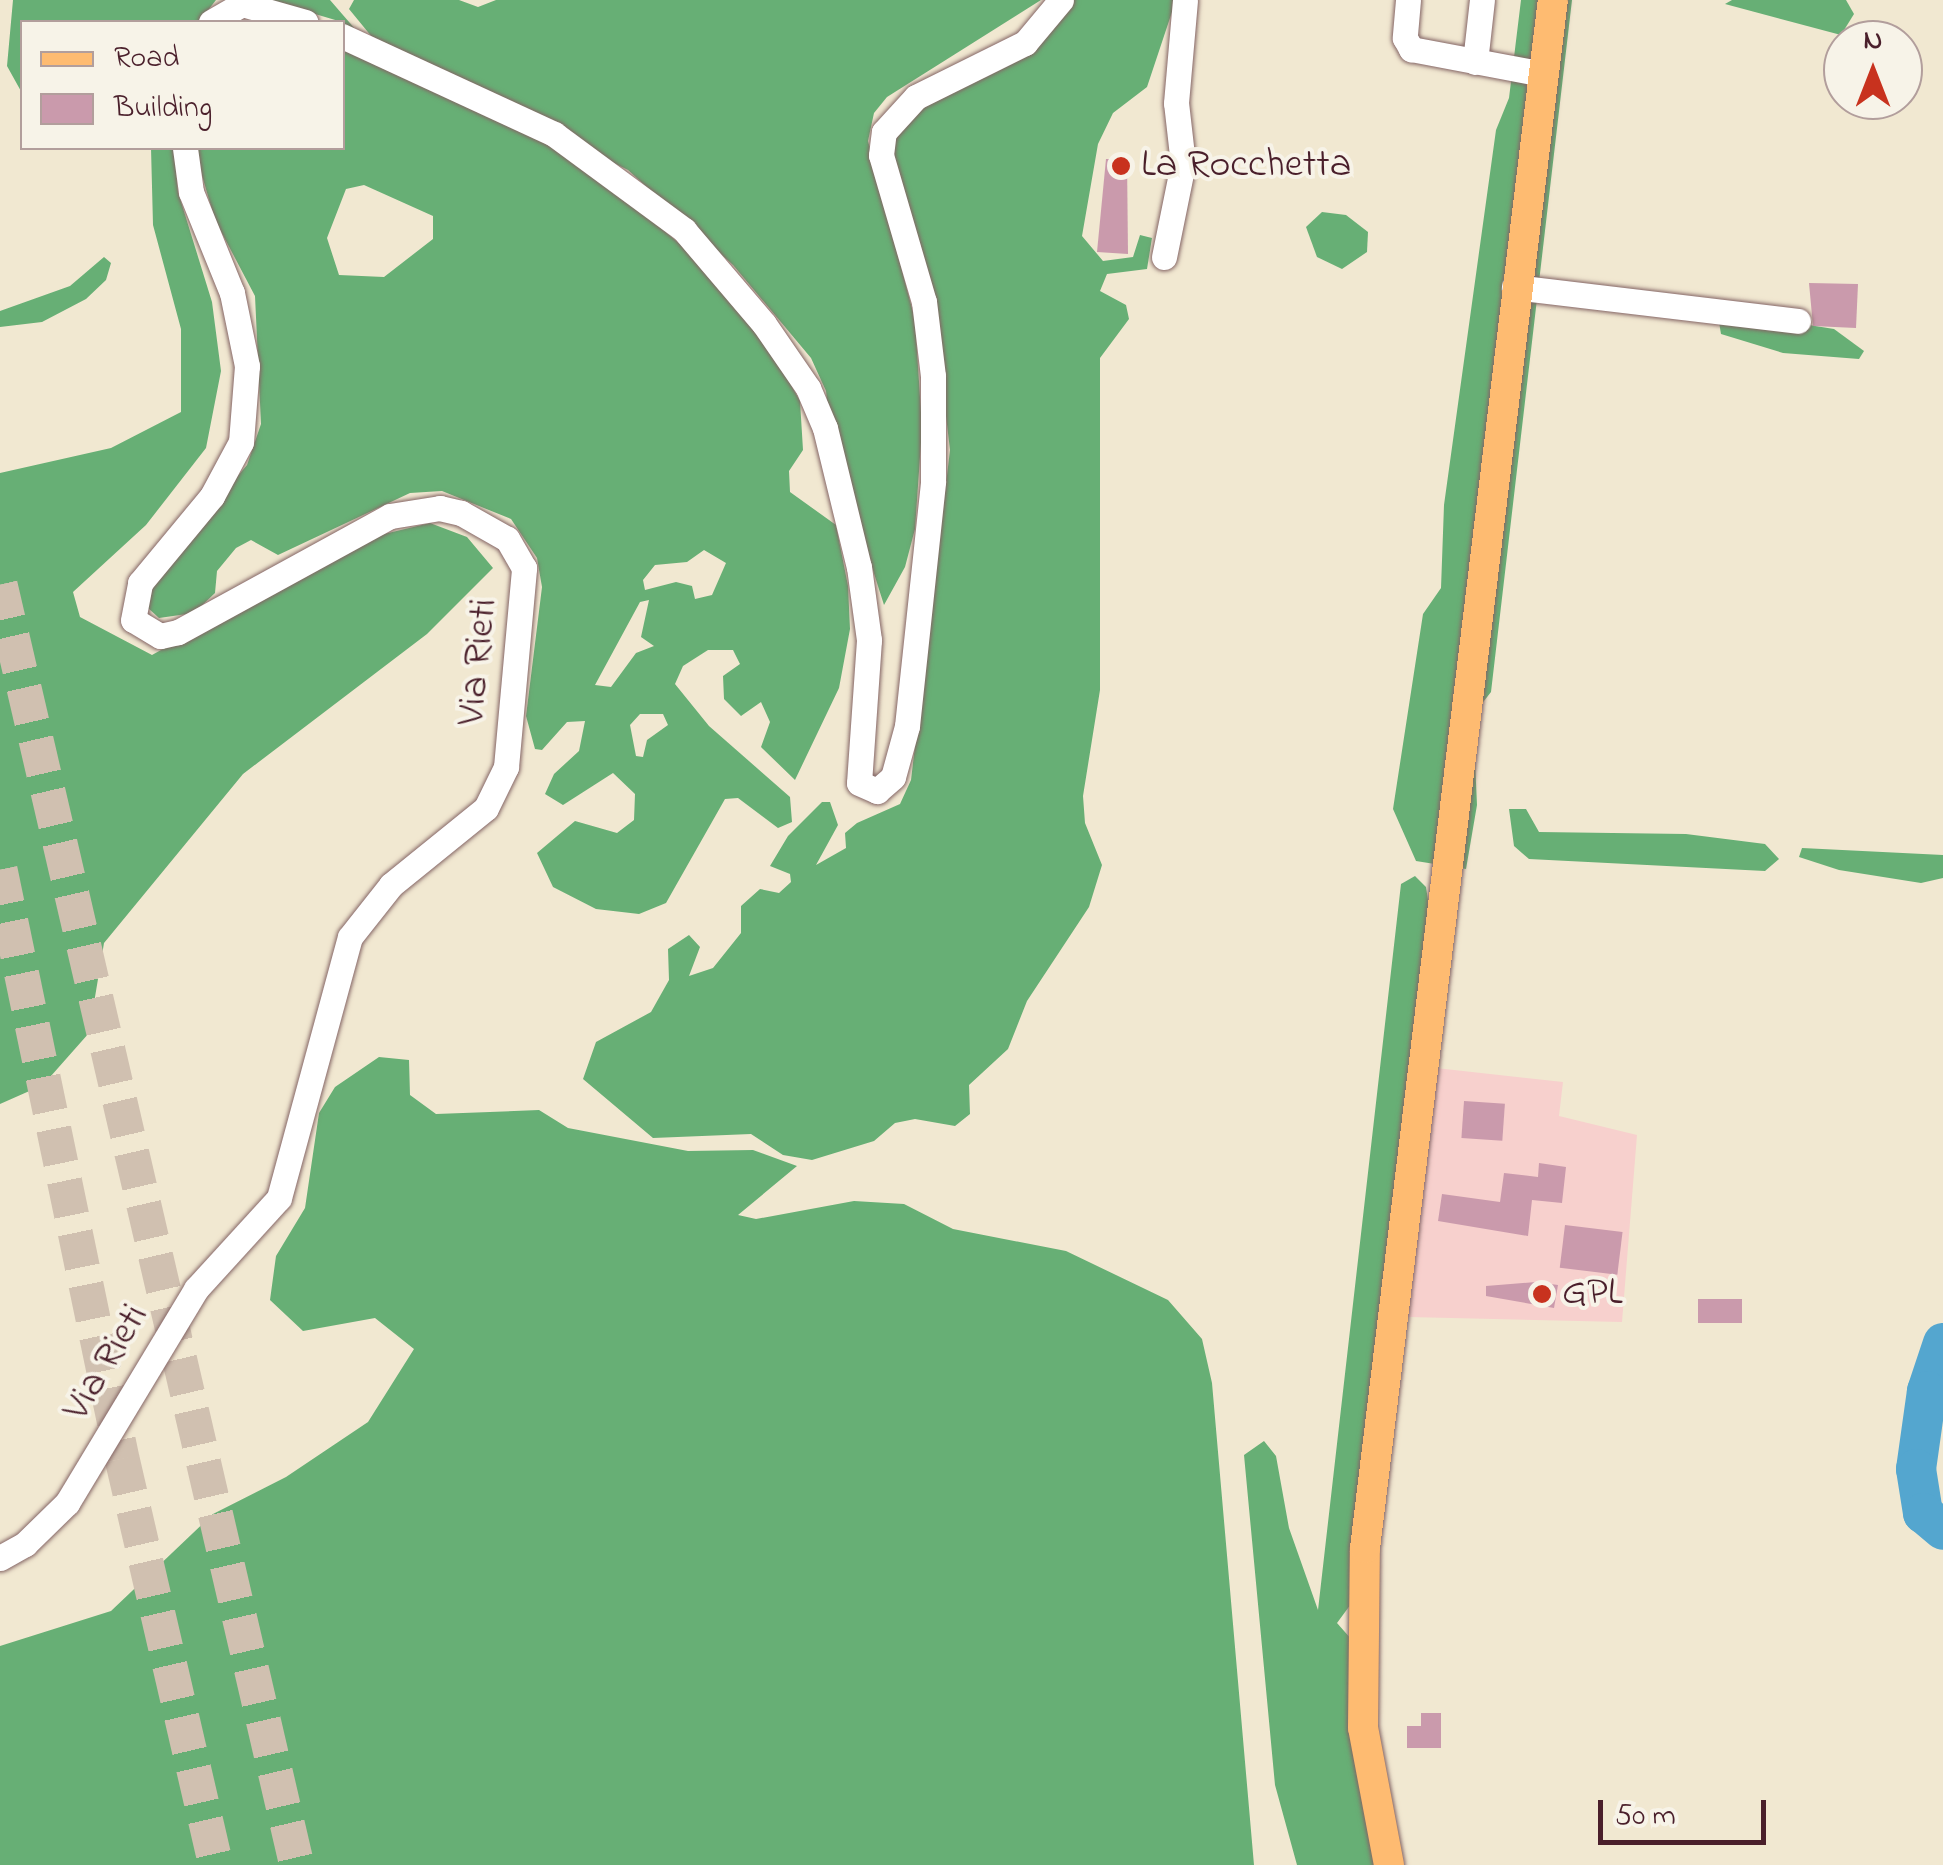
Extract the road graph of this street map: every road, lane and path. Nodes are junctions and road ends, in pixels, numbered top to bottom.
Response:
1 (1062, 0) edge
2 (1185, 0) edge
3 (1408, 0) edge
4 (1482, 0) edge
5 (1553, 0) edge
6 (214, 20) edge
7 (297, 20) edge
8 (345, 37) edge
9 (1474, 62) junction
10 (1543, 74) junction
11 (185, 150) edge
12 (1164, 257) dead end
13 (1514, 287) junction
14 (1798, 321) dead end
15 (0, 1558) edge
16 (1389, 1865) edge

1 - 8 street
2 - 12 street
3 - 9 street
4 - 9 street
5 - 10 main road
6 - 7 street
9 - 10 street
10 - 13 main road
11 - 15 street, Via Rieti
13 - 14 street
13 - 16 main road

